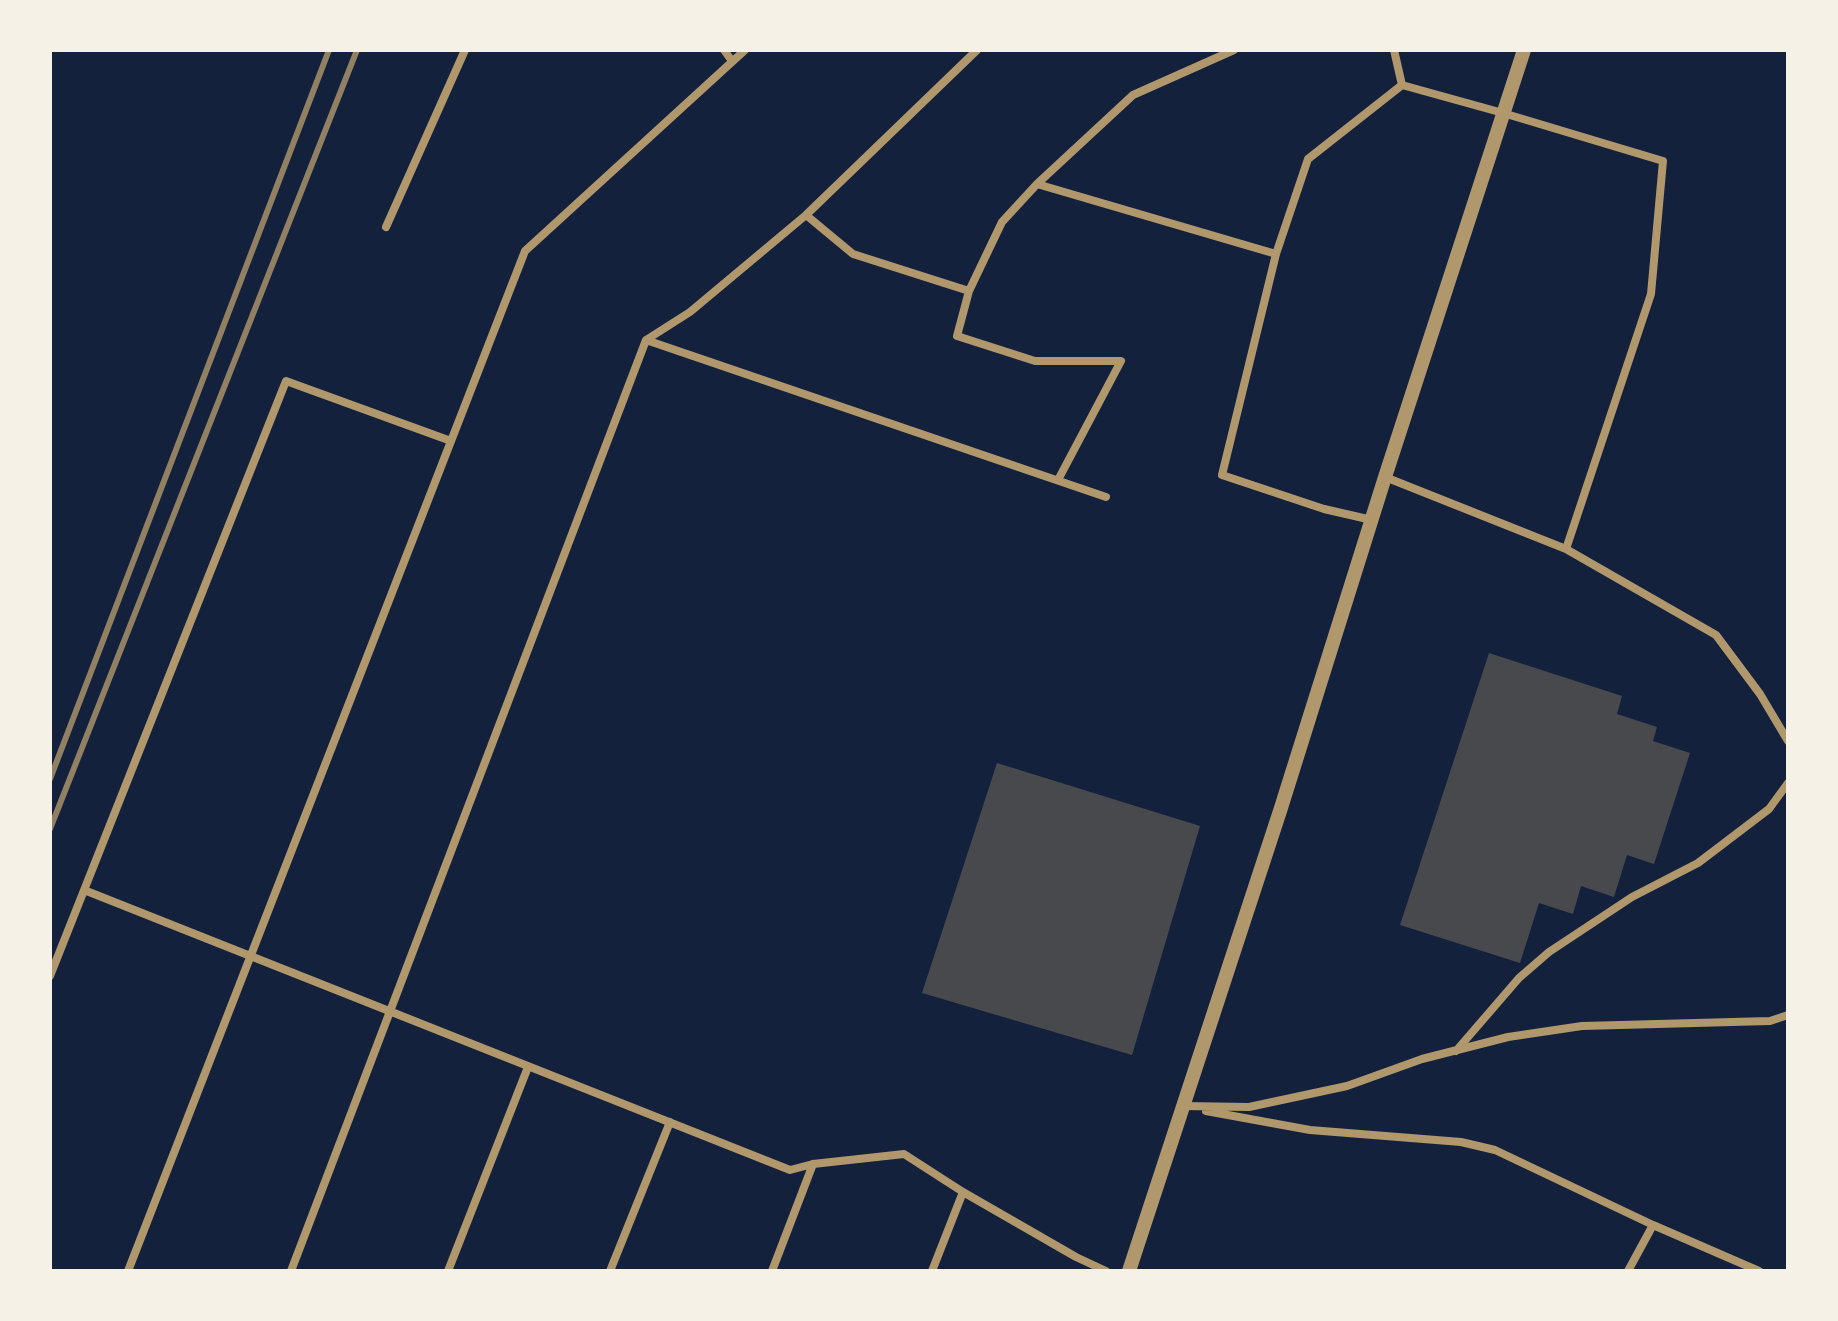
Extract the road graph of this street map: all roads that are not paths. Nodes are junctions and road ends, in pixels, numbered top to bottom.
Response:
1 (465, 50) edge
2 (724, 50) edge
3 (745, 50) edge
4 (977, 50) edge
5 (1234, 50) edge
6 (1394, 50) edge
7 (1524, 50) edge
8 (732, 61) junction
9 (1402, 85) junction
10 (1503, 113) junction
11 (1037, 184) junction
12 (806, 215) junction
13 (386, 227) dead end
14 (1276, 254) junction
15 (969, 291) junction
16 (646, 340) junction
17 (451, 441) junction
18 (1385, 477) junction
19 (1058, 480) junction
20 (1106, 497) dead end
21 (1372, 520) junction
22 (1566, 549) junction
23 (1788, 741) edge
24 (1788, 783) edge
25 (84, 890) junction
26 (250, 957) junction
27 (50, 976) edge
28 (391, 1013) junction
29 (1788, 1015) edge
30 (1456, 1051) junction
31 (528, 1067) junction
32 (1183, 1106) junction
33 (670, 1122) junction
34 (813, 1164) junction
35 (963, 1192) junction
36 (1653, 1225) junction
37 (128, 1271) edge
38 (291, 1271) edge
39 (448, 1271) edge
40 (610, 1271) edge
41 (772, 1271) edge
42 (932, 1271) edge
43 (1106, 1271) edge
44 (1129, 1271) edge
45 (1628, 1271) edge
46 (1759, 1271) edge

1 - 13 street
2 - 8 street
3 - 8 street
4 - 12 street
5 - 11 street
6 - 9 street
7 - 10 street
8 - 17 street
9 - 10 street
9 - 14 street
10 - 18 street
10 - 22 street
11 - 14 street
11 - 15 street
12 - 15 street
12 - 16 street
14 - 21 street
15 - 19 street
16 - 19 street
16 - 28 street
17 - 25 street
17 - 26 street
18 - 21 street
18 - 22 street
19 - 20 street
21 - 32 street
22 - 23 street
24 - 30 street
25 - 26 street
25 - 27 street
26 - 28 street
26 - 37 street
28 - 31 street
28 - 38 street
29 - 30 street
30 - 32 street
31 - 33 street
31 - 39 street
32 - 36 street
32 - 44 street
33 - 34 street
33 - 40 street
34 - 35 street
34 - 41 street
35 - 42 street
35 - 43 street
36 - 45 street
36 - 46 street

